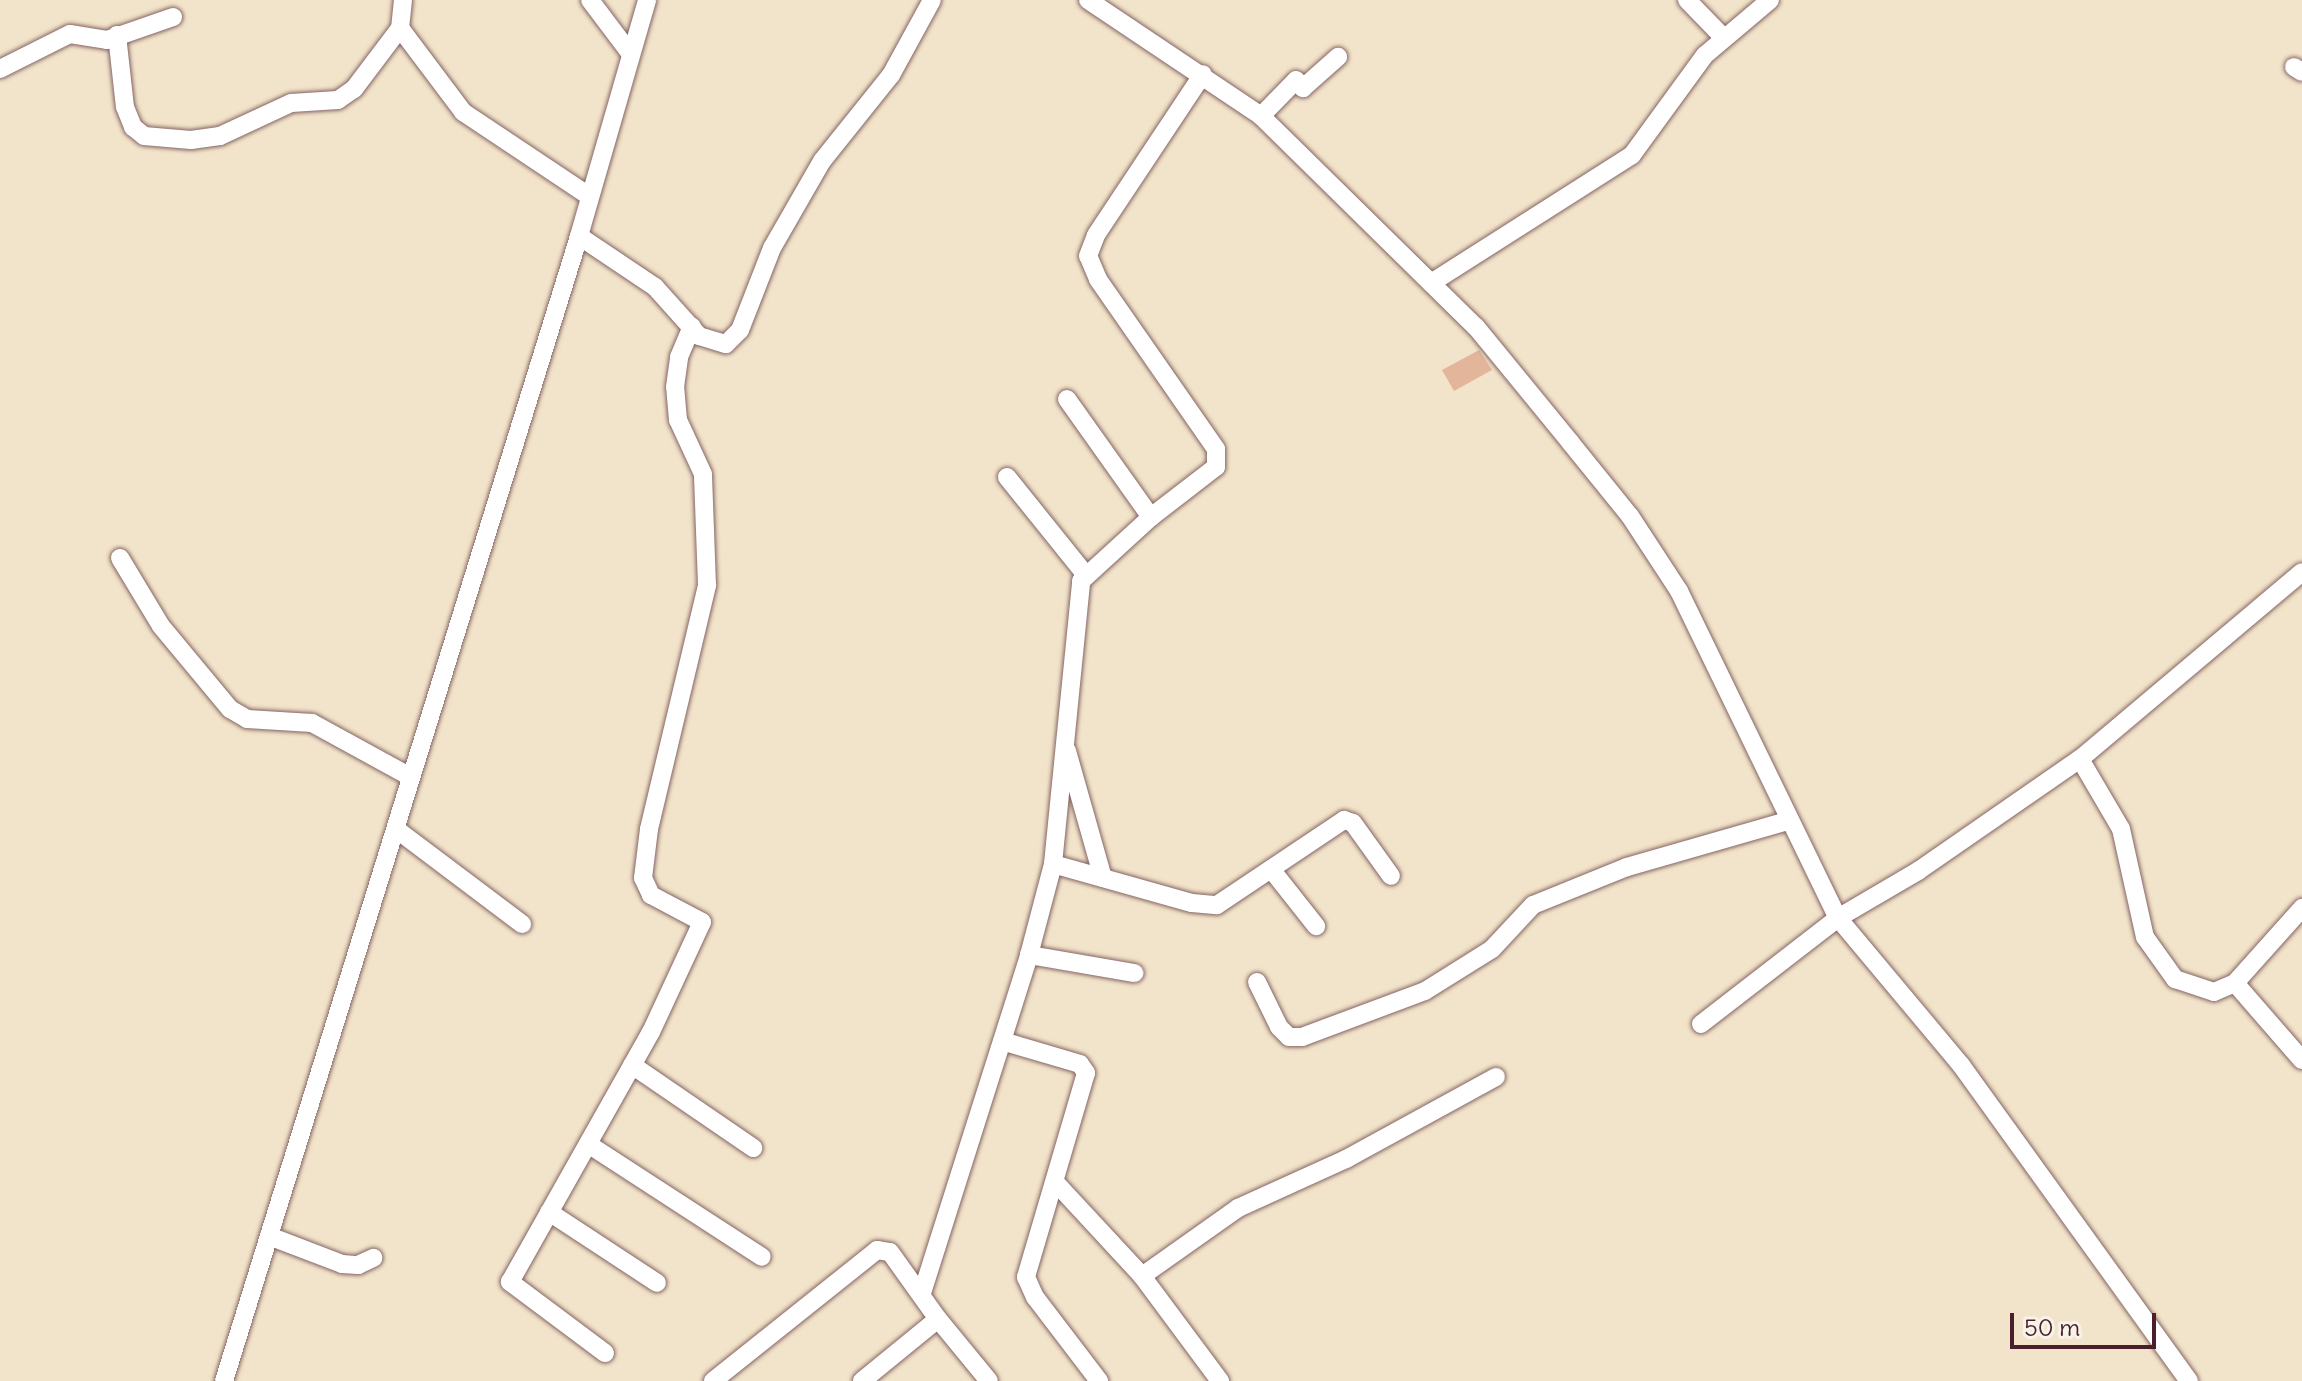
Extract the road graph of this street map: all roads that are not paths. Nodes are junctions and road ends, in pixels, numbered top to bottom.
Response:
1 (403, 0) edge
2 (590, 0) edge
3 (647, 0) edge
4 (932, 0) edge
5 (1088, 0) edge
6 (1687, 0) edge
7 (1770, 0) edge
8 (173, 17) dead end
9 (400, 28) junction
10 (117, 35) junction
11 (1723, 37) junction
12 (630, 53) junction
13 (1338, 57) dead end
14 (0, 69) edge
15 (1203, 74) junction
16 (1261, 116) junction
17 (589, 196) junction
18 (579, 236) junction
19 (1431, 283) junction
20 (692, 327) junction
21 (1067, 399) dead end
22 (1007, 477) dead end
23 (1151, 517) junction
24 (120, 558) dead end
25 (2302, 572) edge
26 (1085, 574) junction
27 (1064, 741) junction
28 (2080, 759) junction
29 (409, 776) junction
30 (1787, 821) junction
31 (396, 829) junction
32 (1053, 864) junction
33 (1271, 869) junction
34 (1391, 876) dead end
35 (1103, 878) junction
36 (2302, 908) edge
37 (1838, 918) junction
38 (522, 924) dead end
39 (1316, 926) dead end
40 (1029, 955) junction
41 (1134, 973) dead end
42 (1257, 982) dead end
43 (2235, 983) junction
44 (1701, 1024) dead end
45 (1002, 1041) junction
46 (2302, 1060) edge
47 (632, 1065) junction
48 (1496, 1077) dead end
49 (588, 1144) junction
50 (753, 1148) dead end
51 (1056, 1183) junction
52 (549, 1212) junction
53 (269, 1236) junction
54 (762, 1257) dead end
55 (373, 1258) dead end
56 (1142, 1276) junction
57 (657, 1283) dead end
58 (922, 1293) junction
59 (938, 1319) junction
60 (605, 1353) dead end
61 (868, 1379) edge
62 (224, 1381) edge
63 (713, 1381) edge
64 (989, 1381) edge
65 (1099, 1381) edge
66 (1220, 1381) edge
67 (2189, 1381) edge

1 - 9 street
2 - 12 street
3 - 12 street
4 - 20 street
5 - 15 street
6 - 11 street
7 - 11 street
8 - 10 street
9 - 10 street
9 - 17 street
10 - 14 street
11 - 19 street
12 - 17 street
13 - 16 street
15 - 16 street
15 - 23 street
16 - 19 street
17 - 18 street
18 - 20 street
18 - 29 street
19 - 30 street
20 - 47 street
21 - 23 street
22 - 26 street
23 - 26 street
24 - 29 street
25 - 28 street
26 - 27 street
27 - 32 street
27 - 35 street
28 - 37 street
28 - 43 street
29 - 31 street
30 - 37 street
30 - 42 street
31 - 38 street
31 - 53 street
32 - 35 street
32 - 40 street
33 - 34 street
33 - 35 street
33 - 39 street
36 - 43 street
37 - 44 street
37 - 67 street
40 - 41 street
40 - 45 street
43 - 46 street
45 - 51 street
45 - 58 street
47 - 49 street
47 - 50 street
48 - 56 street
49 - 52 street
49 - 54 street
51 - 56 street
51 - 65 street
52 - 57 street
52 - 60 street
53 - 55 street
53 - 62 street
56 - 66 street
58 - 59 street
58 - 63 street
59 - 61 street
59 - 64 street

